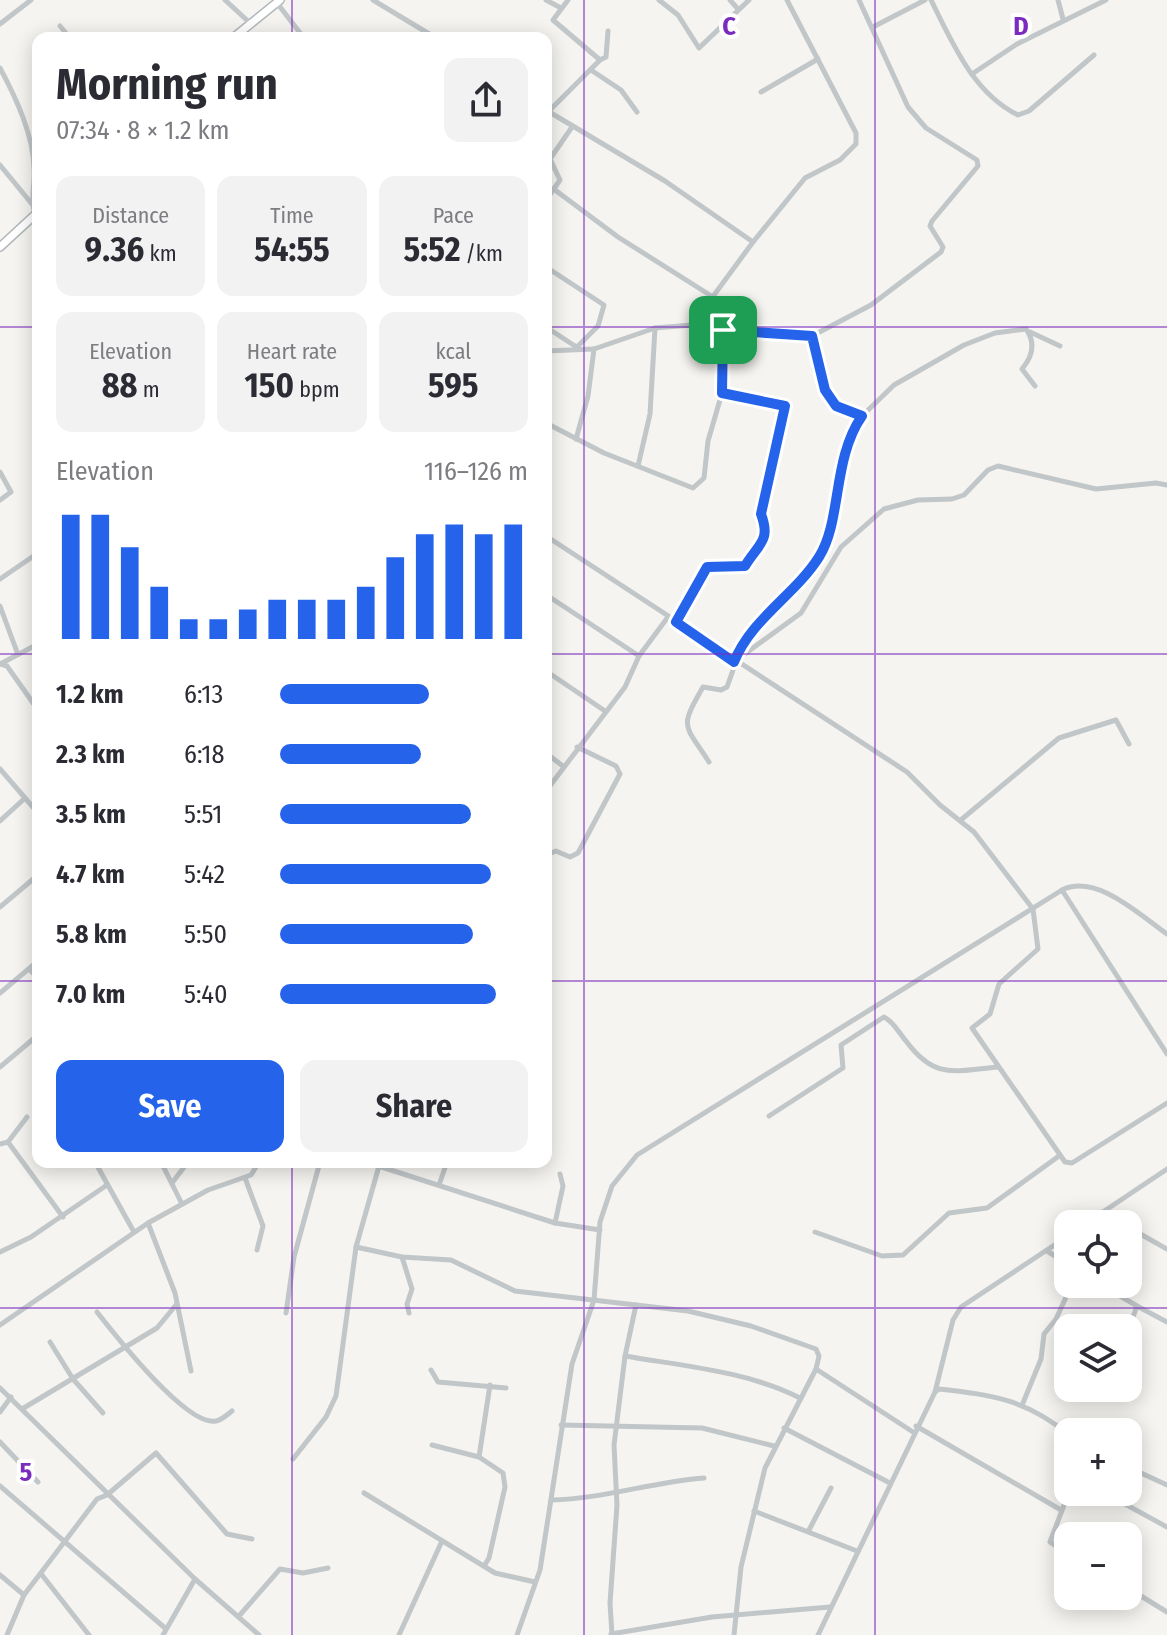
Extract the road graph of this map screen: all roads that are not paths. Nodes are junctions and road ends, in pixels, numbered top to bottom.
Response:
1 (31, 0) edge
2 (225, 0) edge
3 (373, 0) edge
4 (546, 0) edge
5 (568, 0) edge
6 (659, 0) edge
7 (730, 0) edge
8 (749, 0) edge
9 (787, 0) edge
10 (859, 0) edge
11 (925, 0) edge
12 (931, 0) edge
13 (1058, 0) edge
14 (1106, 0) edge
15 (278, 1) edge
16 (561, 8) junction
17 (738, 9) junction
18 (1063, 19) junction
19 (250, 23) junction
20 (0, 24) edge
21 (60, 26) dead end
22 (873, 27) junction
23 (608, 31) dead end
24 (65, 32) edge
25 (240, 32) edge
26 (300, 32) edge
27 (426, 32) edge
28 (1094, 55) dead end
29 (818, 59) junction
30 (600, 60) junction
31 (0, 68) edge
32 (591, 70) junction
33 (972, 74) junction
34 (761, 92) dead end
35 (552, 106) edge
36 (637, 112) dead end
37 (552, 114) edge
38 (572, 127) junction
39 (32, 154) edge
40 (552, 156) edge
41 (552, 163) edge
42 (0, 165) edge
43 (555, 190) junction
44 (552, 193) edge
45 (32, 204) edge
46 (32, 218) edge
47 (753, 242) junction
48 (0, 247) edge
49 (552, 271) edge
50 (713, 297) junction
51 (692, 325) junction
52 (655, 328) junction
53 (1026, 329) junction
54 (723, 330) junction
55 (552, 331) edge
56 (812, 336) junction
57 (1060, 346) dead end
58 (579, 349) junction
59 (594, 349) junction
60 (552, 351) edge
61 (1035, 386) dead end
62 (722, 393) junction
63 (862, 416) junction
64 (552, 426) edge
65 (576, 439) junction
66 (638, 466) junction
67 (0, 472) edge
68 (1167, 485) edge
69 (0, 500) edge
70 (552, 540) edge
71 (32, 557) edge
72 (0, 579) edge
73 (552, 599) edge
74 (0, 606) edge
75 (668, 617) junction
76 (676, 622) junction
77 (32, 646) edge
78 (17, 652) junction
79 (639, 656) junction
80 (734, 662) junction
81 (0, 664) edge
82 (552, 675) edge
83 (32, 701) edge
84 (605, 711) junction
85 (1129, 744) dead end
86 (577, 747) junction
87 (552, 758) edge
88 (709, 762) dead end
89 (564, 767) junction
90 (0, 769) edge
91 (552, 783) edge
92 (24, 799) junction
93 (32, 807) edge
94 (962, 819) junction
95 (0, 821) edge
96 (552, 853) edge
97 (32, 880) edge
98 (1062, 890) junction
99 (0, 907) edge
100 (1033, 909) junction
101 (1167, 934) edge
102 (32, 966) edge
103 (29, 969) junction
104 (32, 972) edge
105 (0, 993) edge
106 (32, 1040) edge
107 (1167, 1054) edge
108 (999, 1066) junction
109 (0, 1067) edge
110 (1167, 1103) edge
111 (769, 1116) dead end
112 (27, 1117) dead end
113 (3, 1141) edge
114 (1059, 1156) junction
115 (98, 1168) edge
116 (164, 1168) edge
117 (183, 1168) edge
118 (257, 1168) edge
119 (318, 1168) edge
120 (378, 1168) edge
121 (385, 1168) edge
122 (445, 1168) edge
123 (1167, 1169) edge
124 (560, 1174) dead end
125 (245, 1178) junction
126 (172, 1183) junction
127 (107, 1185) junction
128 (439, 1185) junction
129 (182, 1204) junction
130 (1105, 1210) edge
131 (63, 1217) junction
132 (148, 1223) junction
133 (555, 1223) junction
134 (600, 1230) junction
135 (134, 1232) junction
136 (815, 1232) dead end
137 (1142, 1234) edge
138 (1054, 1246) edge
139 (356, 1247) junction
140 (1167, 1249) edge
141 (257, 1250) dead end
142 (1047, 1251) junction
143 (0, 1252) edge
144 (1054, 1255) edge
145 (402, 1257) junction
146 (1066, 1298) edge
147 (1124, 1298) edge
148 (594, 1300) junction
149 (176, 1305) junction
150 (636, 1305) junction
151 (1137, 1306) junction
152 (97, 1312) dead end
153 (286, 1313) dead end
154 (409, 1313) dead end
155 (1134, 1314) edge
156 (1167, 1322) edge
157 (1, 1323) edge
158 (50, 1342) dead end
159 (126, 1349) junction
160 (625, 1356) junction
161 (816, 1369) junction
162 (431, 1370) dead end
163 (191, 1371) dead end
164 (73, 1379) junction
165 (490, 1385) junction
166 (0, 1388) edge
167 (506, 1388) dead end
168 (935, 1392) junction
169 (11, 1397) junction
170 (800, 1398) junction
171 (1023, 1403) junction
172 (22, 1409) junction
173 (232, 1411) dead end
174 (0, 1412) edge
175 (103, 1413) dead end
176 (1054, 1424) edge
177 (561, 1425) junction
178 (617, 1425) junction
179 (784, 1428) junction
180 (914, 1429) junction
181 (0, 1442) edge
182 (432, 1445) dead end
183 (774, 1446) junction
184 (479, 1457) junction
185 (293, 1459) dead end
186 (1142, 1473) edge
187 (704, 1478) dead end
188 (38, 1482) dead end
189 (888, 1482) junction
190 (1167, 1485) edge
191 (0, 1486) edge
192 (831, 1488) dead end
193 (616, 1492) junction
194 (364, 1493) dead end
195 (107, 1495) junction
196 (551, 1500) junction
197 (1063, 1506) edge
198 (1129, 1506) edge
199 (1061, 1510) junction
200 (754, 1511) junction
201 (1057, 1522) edge
202 (1167, 1527) edge
203 (809, 1530) junction
204 (252, 1539) dead end
205 (66, 1541) junction
206 (442, 1541) junction
207 (857, 1551) junction
208 (484, 1566) junction
209 (328, 1568) dead end
210 (0, 1575) edge
211 (42, 1575) junction
212 (195, 1579) junction
213 (535, 1582) junction
214 (24, 1595) junction
215 (1142, 1597) edge
216 (831, 1606) junction
217 (1167, 1612) edge
218 (737, 1614) junction
219 (239, 1616) junction
220 (165, 1628) junction
221 (611, 1634) edge
222 (7, 1635) edge
223 (89, 1635) edge
224 (163, 1635) edge
225 (259, 1635) edge
226 (399, 1635) edge
227 (517, 1635) edge
228 (734, 1635) edge
229 (818, 1635) edge

1 - 20 street
2 - 19 street
3 - 27 street
4 - 16 street
5 - 16 street
6 - 17 street
7 - 17 street
8 - 17 street
9 - 29 street
10 - 22 street
11 - 22 street
12 - 33 street
13 - 18 street
14 - 18 street
15 - 19 main road
15 - 26 street
16 - 30 street
18 - 33 street
19 - 25 main road
21 - 24 street
22 - 56 street
23 - 30 street
28 - 33 street
29 - 34 street
29 - 47 street
30 - 32 street
31 - 39 street
32 - 35 street
32 - 36 street
37 - 38 street
38 - 40 street
38 - 47 street
41 - 43 street
42 - 45 street
43 - 44 street
43 - 50 street
46 - 48 main road
47 - 50 street
49 - 58 street
50 - 51 street
51 - 52 street
51 - 54 street
52 - 59 street
52 - 66 street
53 - 57 street
53 - 61 street
53 - 63 street
54 - 56 street
54 - 62 street
55 - 58 street
56 - 63 street
58 - 59 street
58 - 60 street
59 - 65 street
62 - 66 street
62 - 76 street
63 - 80 street
64 - 65 street
65 - 66 street
67 - 69 street
68 - 80 street
70 - 75 street
71 - 72 street
73 - 79 street
74 - 78 street
75 - 76 street
75 - 79 street
76 - 80 street
77 - 78 street
78 - 81 street
79 - 84 street
80 - 88 street
80 - 94 street
81 - 83 street
82 - 84 street
84 - 86 street
85 - 94 street
86 - 89 street
86 - 96 street
87 - 89 street
89 - 91 street
90 - 92 street
92 - 93 street
92 - 95 street
94 - 100 street
97 - 99 street
98 - 100 street
98 - 101 street
98 - 107 street
100 - 108 street
100 - 134 street
102 - 103 street
103 - 104 street
103 - 105 street
106 - 109 street
108 - 111 street
108 - 114 street
110 - 114 street
112 - 113 street
113 - 131 street
114 - 136 street
115 - 127 street
116 - 126 street
117 - 126 street
118 - 125 street
119 - 153 street
120 - 139 street
121 - 128 street
122 - 128 street
123 - 130 street
124 - 133 street
125 - 129 street
125 - 141 street
126 - 129 street
127 - 131 street
127 - 135 street
128 - 133 street
129 - 132 street
131 - 143 street
132 - 135 street
132 - 149 street
133 - 134 street
134 - 148 street
135 - 157 street
137 - 140 street
138 - 142 street
139 - 145 street
139 - 185 street
142 - 144 street
142 - 168 street
145 - 148 street
145 - 154 street
146 - 171 street
147 - 151 street
148 - 150 street
148 - 177 street
149 - 159 street
149 - 163 street
150 - 160 street
150 - 161 street
151 - 155 street
151 - 156 street
152 - 159 street
158 - 164 street
159 - 164 street
159 - 173 street
160 - 170 street
160 - 178 street
161 - 170 street
161 - 180 street
162 - 165 street
164 - 172 street
164 - 175 street
165 - 167 street
165 - 184 street
166 - 169 street
168 - 171 street
168 - 180 street
169 - 172 street
169 - 174 street
170 - 179 street
171 - 176 street
172 - 195 street
177 - 178 street
177 - 196 street
178 - 183 street
178 - 193 street
179 - 183 street
179 - 189 street
180 - 189 street
180 - 199 street
181 - 188 street
182 - 184 street
183 - 200 street
184 - 208 street
186 - 190 street
187 - 193 street
189 - 207 street
191 - 205 street
192 - 203 street
193 - 196 street
193 - 221 street
194 - 206 street
195 - 204 street
195 - 205 street
195 - 212 street
196 - 213 street
197 - 199 street
198 - 202 street
199 - 201 street
200 - 203 street
200 - 218 street
203 - 207 street
205 - 211 street
205 - 220 street
206 - 208 street
206 - 226 street
207 - 216 street
208 - 213 street
209 - 219 street
210 - 214 street
211 - 214 street
211 - 223 street
212 - 219 street
212 - 220 street
213 - 227 street
214 - 222 street
215 - 217 street
216 - 218 street
216 - 229 street
218 - 221 street
218 - 228 street
219 - 225 street
220 - 224 street

